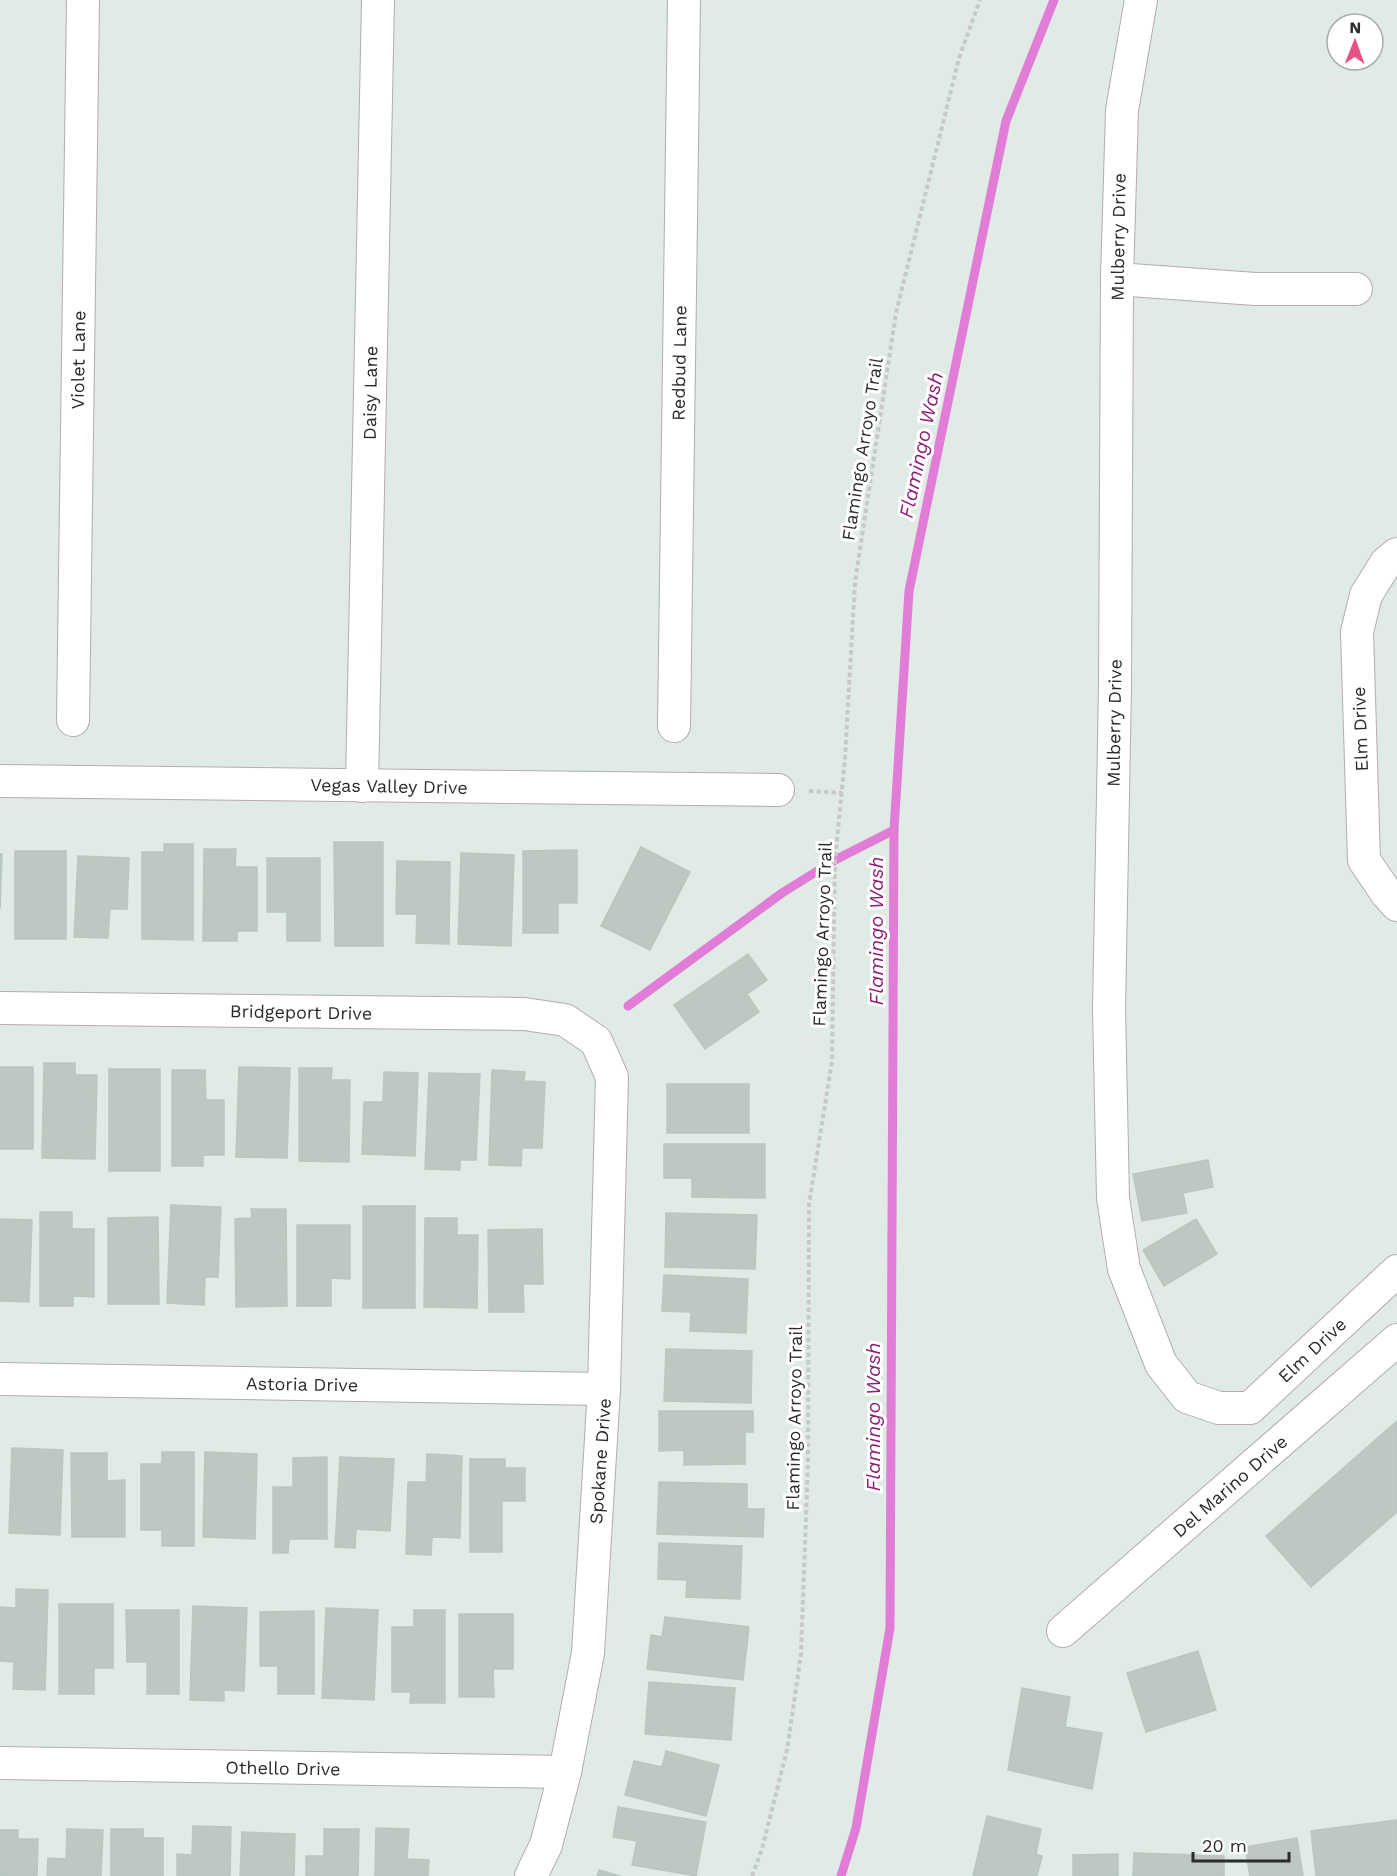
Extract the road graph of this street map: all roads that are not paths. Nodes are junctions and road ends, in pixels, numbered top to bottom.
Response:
1 (83, 0) edge
2 (378, 0) edge
3 (684, 0) edge
4 (1141, 0) edge
5 (1117, 279) junction
6 (1356, 289) dead end
7 (1397, 554) edge
8 (73, 720) dead end
9 (674, 726) dead end
10 (0, 780) edge
11 (362, 786) junction
12 (778, 790) dead end
13 (1397, 905) edge
14 (0, 1008) edge
15 (596, 1041) joint
16 (1397, 1271) edge
17 (1397, 1340) edge
18 (0, 1379) edge
19 (604, 1389) junction
20 (1219, 1408) joint
21 (1064, 1631) dead end
22 (0, 1763) edge
23 (565, 1772) junction
24 (531, 1876) edge

1 - 8 street, Violet Lane
2 - 11 street, Daisy Lane
3 - 9 street, Redbud Lane
4 - 5 street, Mulberry Drive
5 - 6 street
5 - 20 street, Mulberry Drive
7 - 13 street, Elm Drive
10 - 11 street, Vegas Valley Drive
11 - 12 street, Vegas Valley Drive
14 - 15 street, Bridgeport Drive
15 - 19 street, Spokane Drive
16 - 20 street, Elm Drive
17 - 21 street, Del Marino Drive
18 - 19 street, Astoria Drive
19 - 23 street, Spokane Drive
22 - 23 street, Othello Drive
23 - 24 street, Spokane Drive

